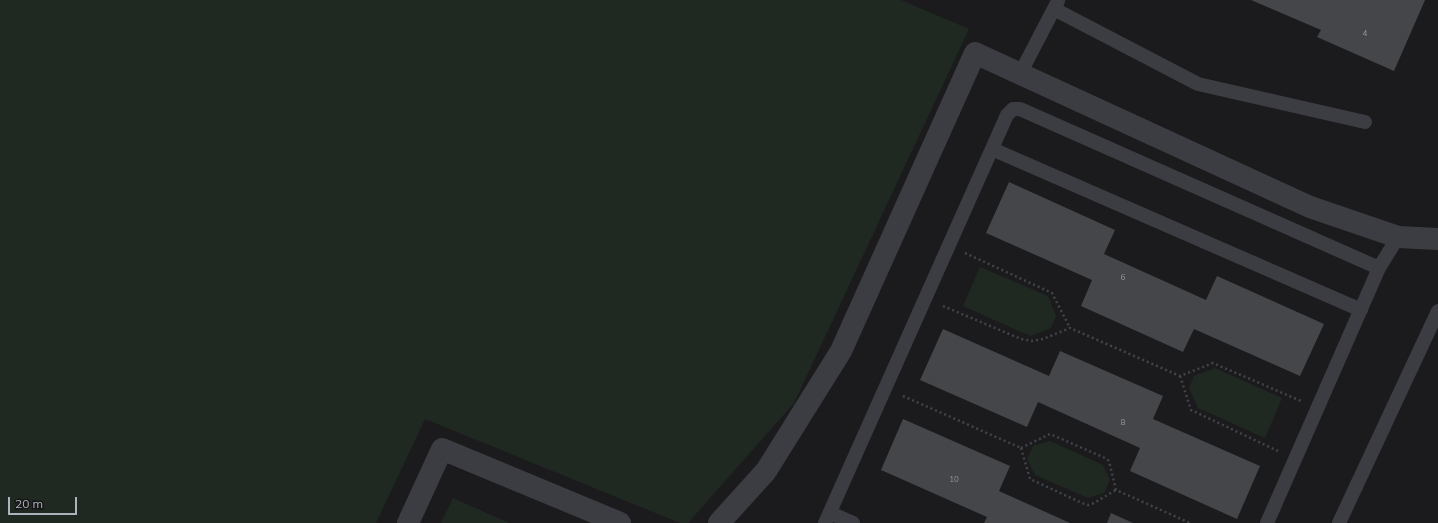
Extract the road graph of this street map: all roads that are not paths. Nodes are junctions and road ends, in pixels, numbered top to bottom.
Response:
1 (1056, 4) edge
2 (1020, 74) junction
3 (1365, 122) dead end
4 (992, 149) junction
5 (1398, 237) junction
6 (1438, 239) edge
7 (1379, 268) junction
8 (1361, 310) junction
9 (1438, 311) edge
10 (827, 518) edge
11 (408, 523) edge
12 (620, 523) edge
13 (719, 523) edge
14 (854, 523) edge
15 (1267, 523) edge
16 (1339, 523) edge

1 - 2 lane
1 - 3 lane
2 - 5 street
2 - 13 street
4 - 7 lane
4 - 8 lane
4 - 10 lane
5 - 6 street
5 - 7 lane
7 - 8 lane
8 - 15 lane
9 - 16 lane
10 - 14 lane
11 - 12 street

